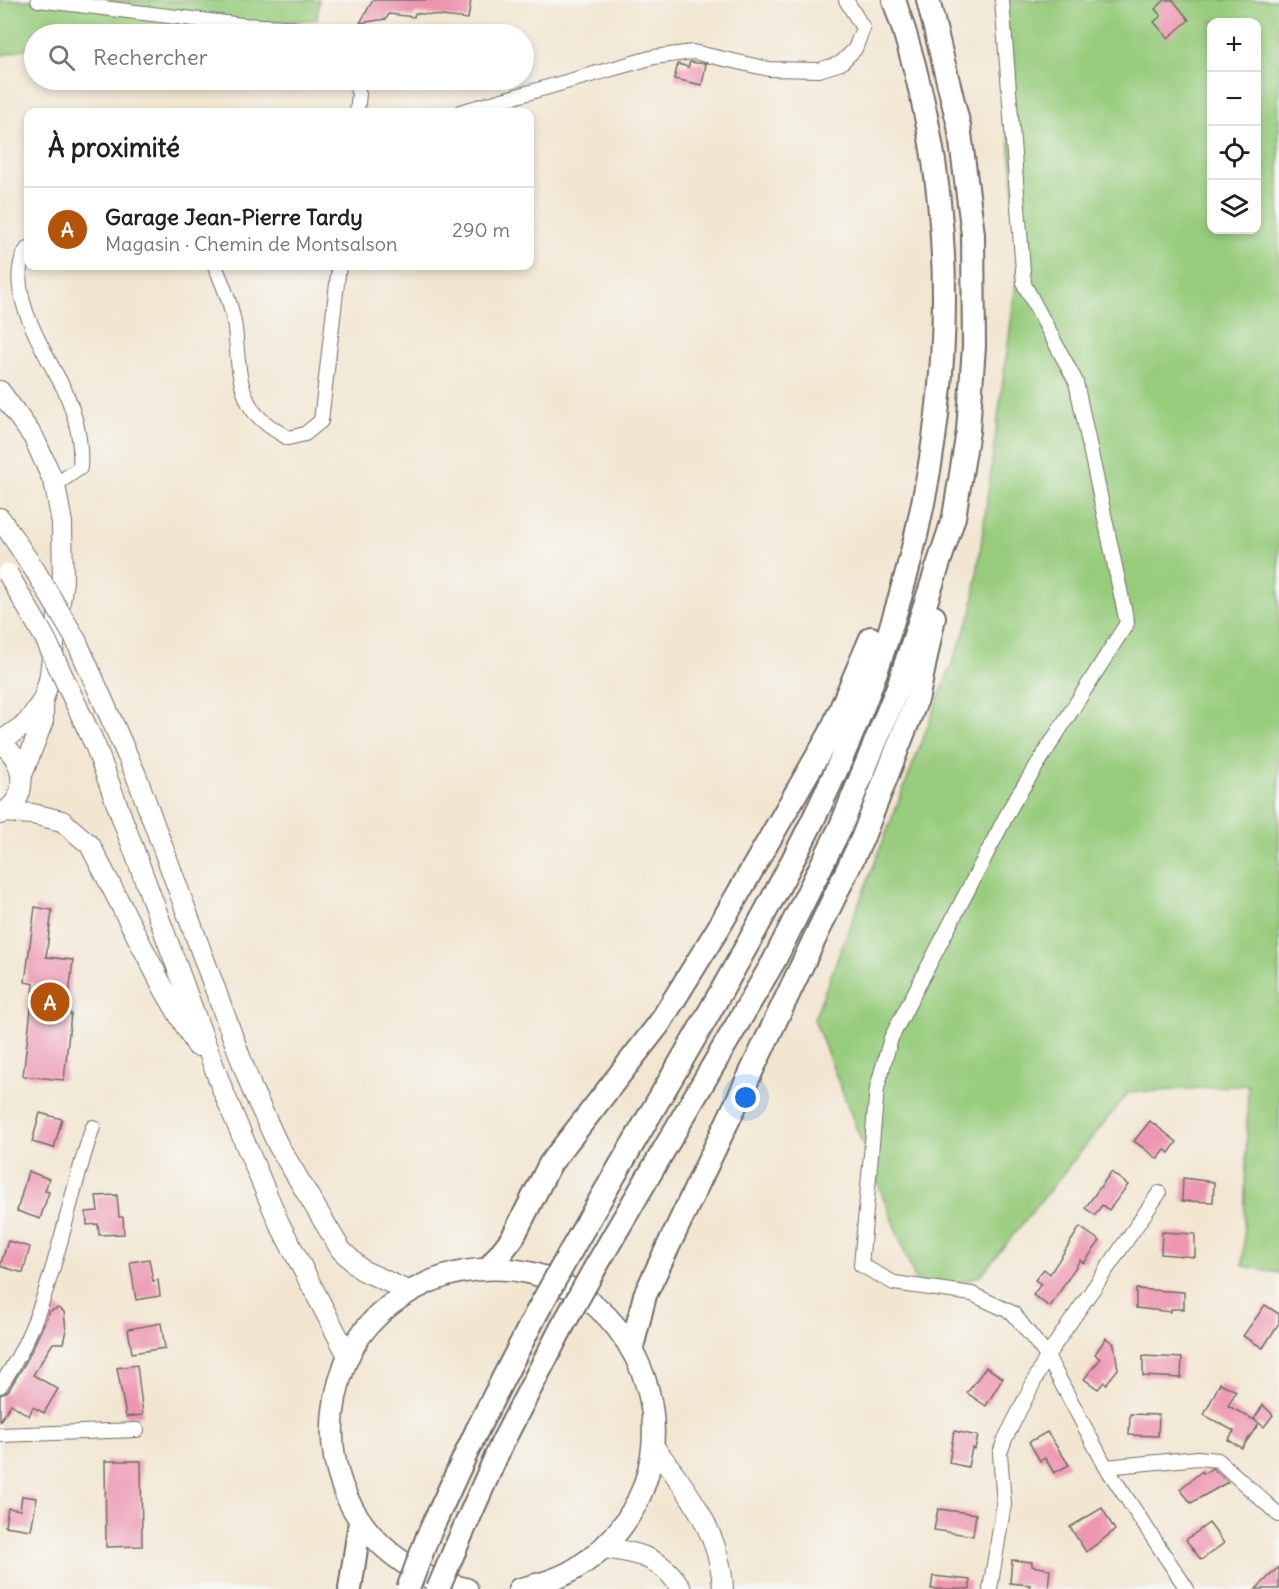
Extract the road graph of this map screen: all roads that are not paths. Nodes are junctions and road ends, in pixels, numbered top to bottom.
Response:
1 (38, 0) edge
2 (846, 0) edge
3 (894, 0) edge
4 (928, 0) edge
5 (1002, 0) edge
6 (234, 24) edge
7 (358, 90) edge
8 (357, 108) edge
9 (474, 108) edge
10 (24, 252) edge
11 (217, 270) edge
12 (339, 270) edge
13 (941, 382) junction
14 (0, 391) edge
15 (56, 485) junction
16 (954, 517) junction
17 (0, 519) edge
18 (4, 568) edge
19 (43, 700) junction
20 (0, 742) edge
21 (22, 775) junction
22 (2, 813) edge
23 (223, 1091) junction
24 (93, 1127) dead end
25 (1159, 1193) dead end
26 (490, 1268) junction
27 (408, 1292) junction
28 (632, 1347) junction
29 (348, 1356) junction
30 (1047, 1356) junction
31 (0, 1386) edge
32 (137, 1430) dead end
33 (0, 1435) edge
34 (654, 1447) junction
35 (1106, 1467) junction
36 (1279, 1515) edge
37 (360, 1522) junction
38 (604, 1548) junction
39 (350, 1589) edge
40 (408, 1589) edge
41 (438, 1589) edge
42 (467, 1589) edge
43 (519, 1589) edge
44 (681, 1589) edge
45 (723, 1589) edge
46 (990, 1589) edge
47 (1187, 1589) edge

1 - 6 street
2 - 9 street
3 - 13 highway
4 - 16 highway
5 - 30 street
7 - 8 street
10 - 15 street
11 - 12 street
13 - 26 highway
13 - 40 highway, bridge
14 - 15 main road
15 - 19 main road
16 - 28 highway
16 - 41 highway, bridge
17 - 27 main road, bridge
18 - 23 main road, bridge
19 - 20 main road
19 - 21 main road
20 - 21 main road
21 - 22 main road
22 - 23 main road
23 - 29 main road
24 - 31 street
25 - 30 street
26 - 27 main road
26 - 28 main road
27 - 29 main road
28 - 34 main road
29 - 37 main road
30 - 35 street
30 - 46 street
32 - 33 street
34 - 38 main road
34 - 45 main road
35 - 36 street
35 - 47 street
37 - 39 highway
37 - 42 main road
38 - 43 main road
38 - 44 main road

